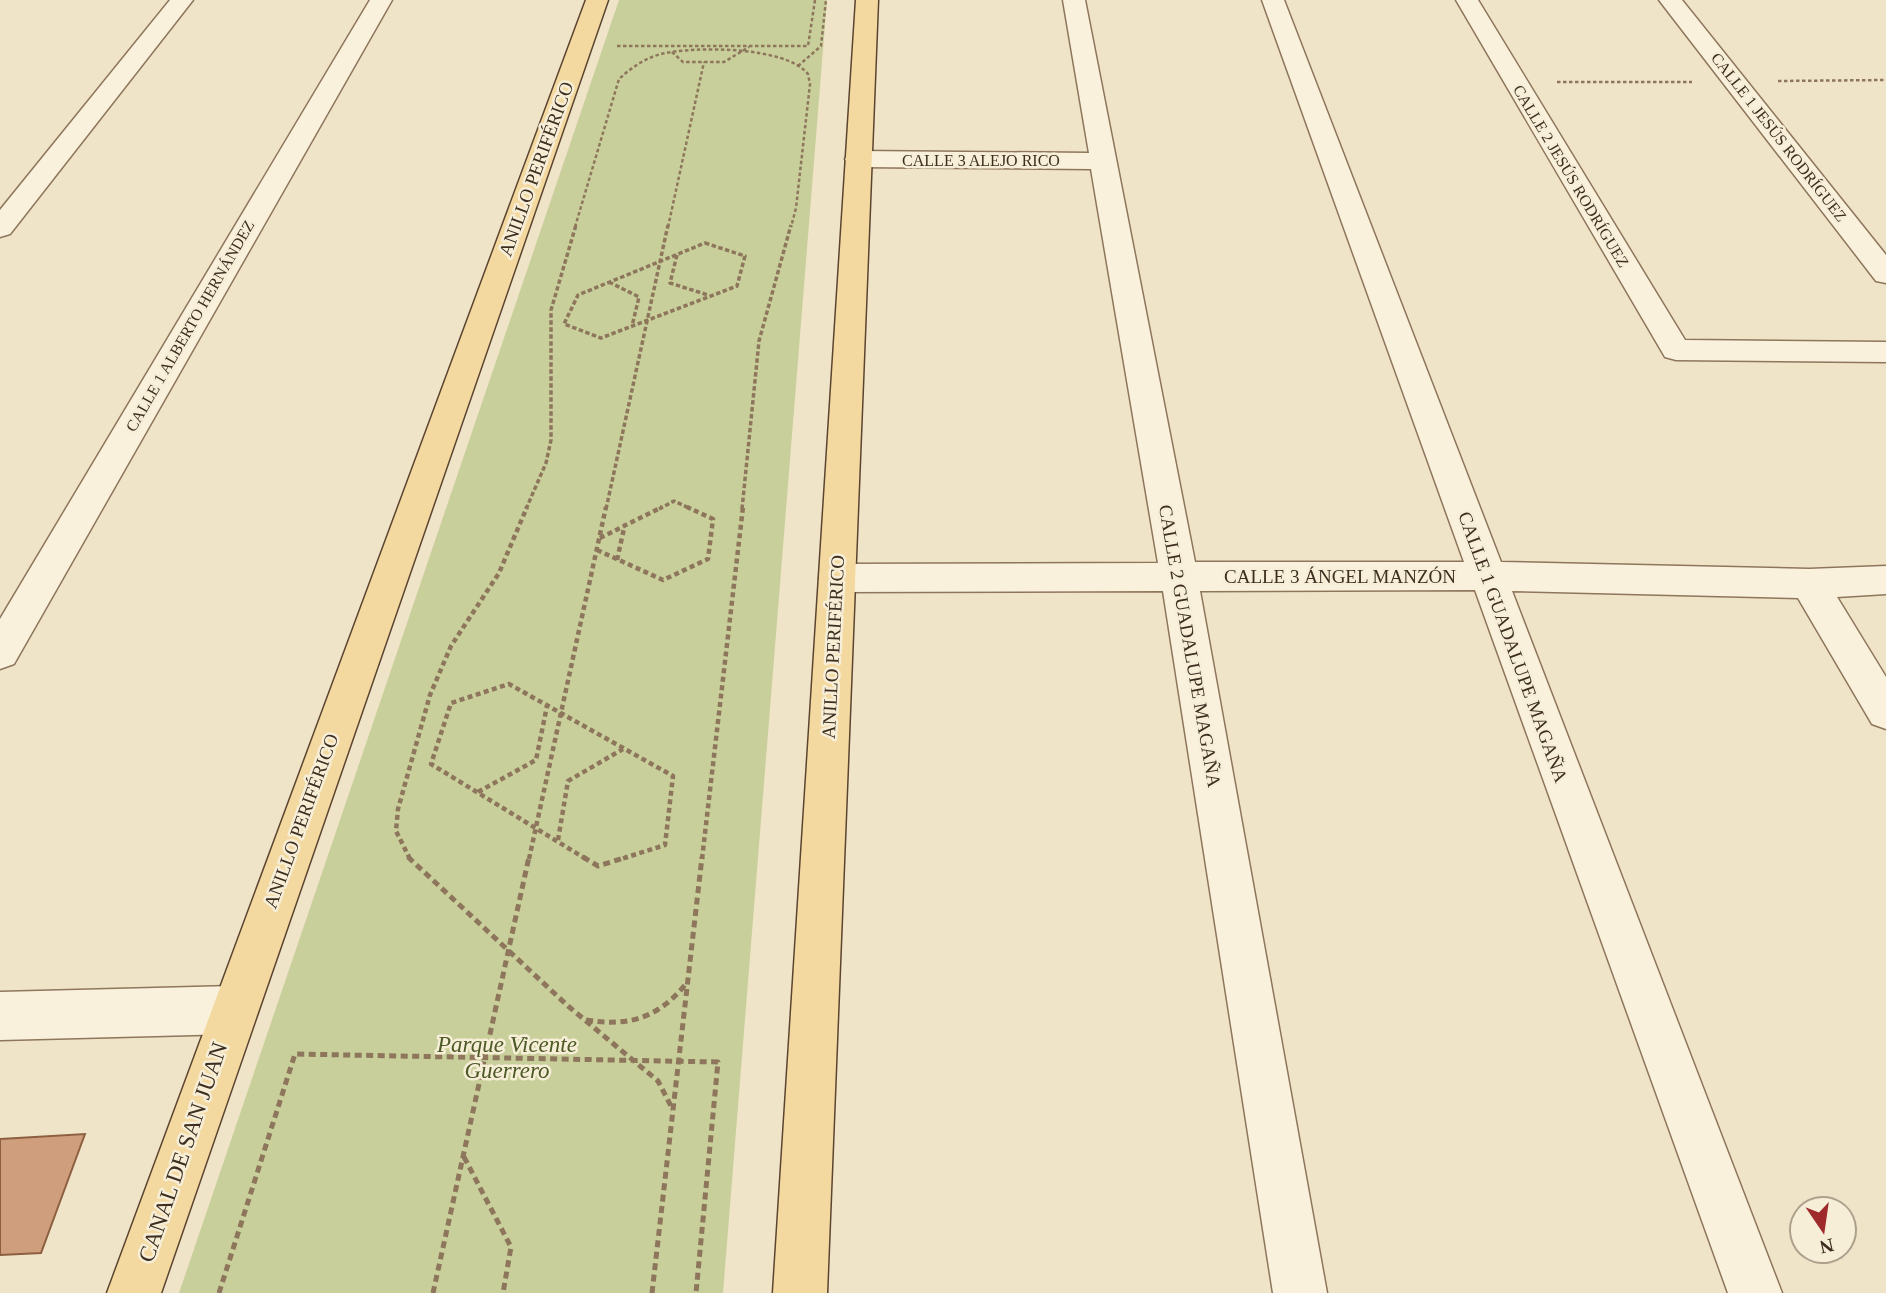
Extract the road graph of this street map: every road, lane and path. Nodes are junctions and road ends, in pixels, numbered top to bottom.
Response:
1 (182, 0) edge
2 (381, 0) edge
3 (597, 0) edge
4 (815, 0) edge
5 (826, 0) edge
6 (867, 0) edge
7 (1074, 0) edge
8 (1273, 0) edge
9 (1467, 0) edge
10 (1670, 0) edge
11 (620, 35) dead end
12 (666, 46) junction
13 (750, 46) junction
14 (672, 52) junction
15 (738, 54) junction
16 (704, 62) junction
17 (798, 66) junction
18 (858, 159) junction
19 (1103, 161) junction
20 (0, 228) edge
21 (677, 254) junction
22 (660, 262) junction
23 (1886, 274) edge
24 (609, 282) junction
25 (710, 296) junction
26 (648, 320) junction
27 (632, 326) junction
28 (1886, 352) edge
29 (626, 524) junction
30 (600, 538) junction
31 (597, 550) junction
32 (617, 561) junction
33 (1179, 576) junction
34 (1486, 576) junction
35 (837, 579) junction
36 (1886, 580) edge
37 (1809, 584) junction
38 (0, 653) edge
39 (547, 706) junction
40 (1886, 712) edge
41 (561, 713) junction
42 (624, 748) junction
43 (477, 792) junction
44 (536, 828) junction
45 (558, 841) junction
46 (509, 951) junction
47 (686, 983) junction
48 (233, 1010) junction
49 (0, 1016) edge
50 (585, 1020) junction
51 (487, 1057) junction
52 (633, 1061) junction
53 (678, 1061) junction
54 (673, 1110) junction
55 (464, 1156) junction
56 (134, 1293) edge
57 (219, 1293) edge
58 (433, 1293) edge
59 (503, 1293) edge
60 (652, 1293) edge
61 (696, 1293) edge
62 (800, 1293) edge
63 (1300, 1293) edge
64 (1755, 1293) edge

1 - 20 street
2 - 38 street, CALLE 1 ALBERTO HERNÁNDEZ
3 - 48 main road, ANILLO PERIFÉRICO
4 - 13 path
5 - 17 path
6 - 18 main road, ANILLO PERIFÉRICO
7 - 19 street, CALLE 2 GUADALUPE MAGAÑA
8 - 34 street, CALLE 1 GUADALUPE MAGAÑA
9 - 28 street, CALLE 2 JESÚS RODRÍGUEZ
10 - 23 street, CALLE 1 JESÚS RODRÍGUEZ
11 - 12 path
12 - 13 path
12 - 14 path
13 - 15 path
14 - 15 path
14 - 16 path
14 - 46 path
15 - 16 path
15 - 17 path
16 - 22 path
17 - 47 path
18 - 19 street, CALLE 3 ALEJO RICO
18 - 35 main road, ANILLO PERIFÉRICO
19 - 33 street, CALLE 2 GUADALUPE MAGAÑA
21 - 22 path
21 - 25 path
21 - 25 path
22 - 24 path
22 - 26 path
24 - 27 path
24 - 27 path
25 - 26 path
26 - 27 path
26 - 30 path
29 - 30 path
29 - 32 path
29 - 32 path
30 - 31 path
31 - 32 path
31 - 41 path
33 - 34 street, CALLE 3 ÁNGEL MANZÓN
33 - 35 street, CALLE 3 ÁNGEL MANZÓN
33 - 63 street, CALLE 2 GUADALUPE MAGAÑA
34 - 37 street, CALLE 3 ÁNGEL MANZÓN
34 - 64 street, CALLE 1 GUADALUPE MAGAÑA
35 - 62 main road, ANILLO PERIFÉRICO
36 - 37 street, CALLE 3 ÁNGEL MANZÓN
37 - 40 street
39 - 41 path
39 - 43 path
39 - 43 path
41 - 42 path
41 - 44 path
42 - 45 path
42 - 45 path
43 - 44 path
44 - 45 path
44 - 46 path
46 - 50 path
46 - 51 path
47 - 50 path
47 - 53 path
48 - 49 street
48 - 56 main road, CANAL DE SAN JUAN
50 - 52 path
51 - 52 path
51 - 55 path
51 - 57 path
52 - 53 path
52 - 54 path
53 - 54 path
53 - 61 path
54 - 60 path
55 - 58 path
55 - 59 path

